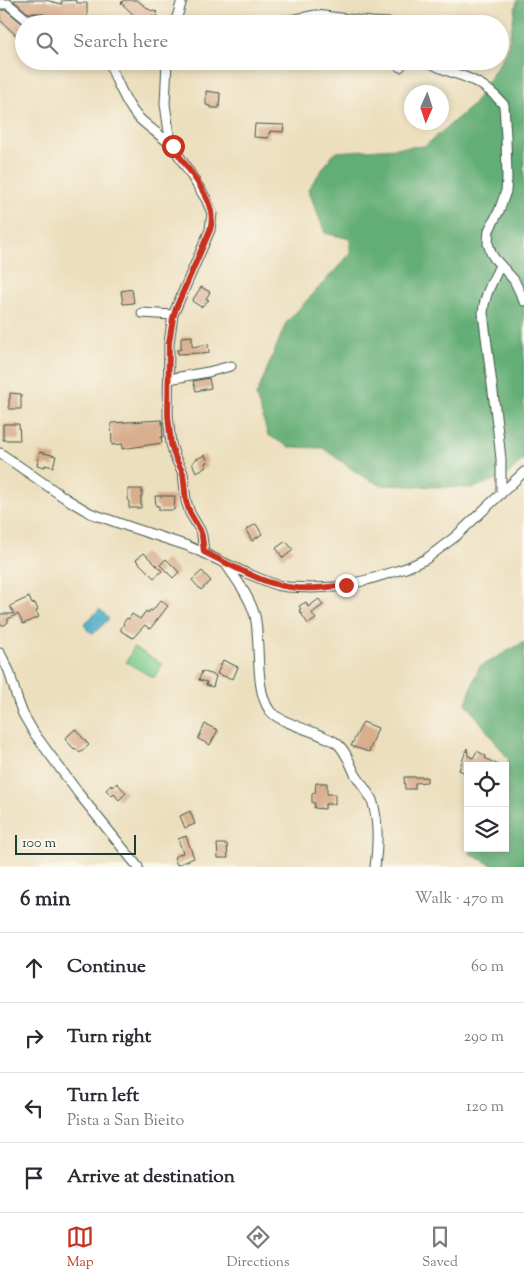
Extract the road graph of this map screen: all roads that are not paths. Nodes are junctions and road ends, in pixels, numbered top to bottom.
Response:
1 (182, 0) edge
2 (0, 4) edge
3 (21, 15) edge
4 (177, 15) edge
5 (113, 70) edge
6 (167, 70) edge
7 (445, 70) edge
8 (173, 146) junction
9 (500, 265) junction
10 (524, 301) edge
11 (142, 313) dead end
12 (174, 315) junction
13 (231, 366) dead end
14 (169, 379) junction
15 (1, 455) edge
16 (524, 472) edge
17 (501, 494) junction
18 (204, 552) junction
19 (225, 562) junction
20 (0, 653) edge
21 (138, 867) edge
22 (375, 867) edge

1 - 4 street
2 - 3 street
5 - 8 street
6 - 8 street
7 - 9 street
8 - 12 street
9 - 10 street
9 - 17 street
11 - 12 street
12 - 14 street
13 - 14 street
14 - 18 street
15 - 18 street
16 - 17 street
17 - 19 street
18 - 19 street
19 - 22 street
20 - 21 street

